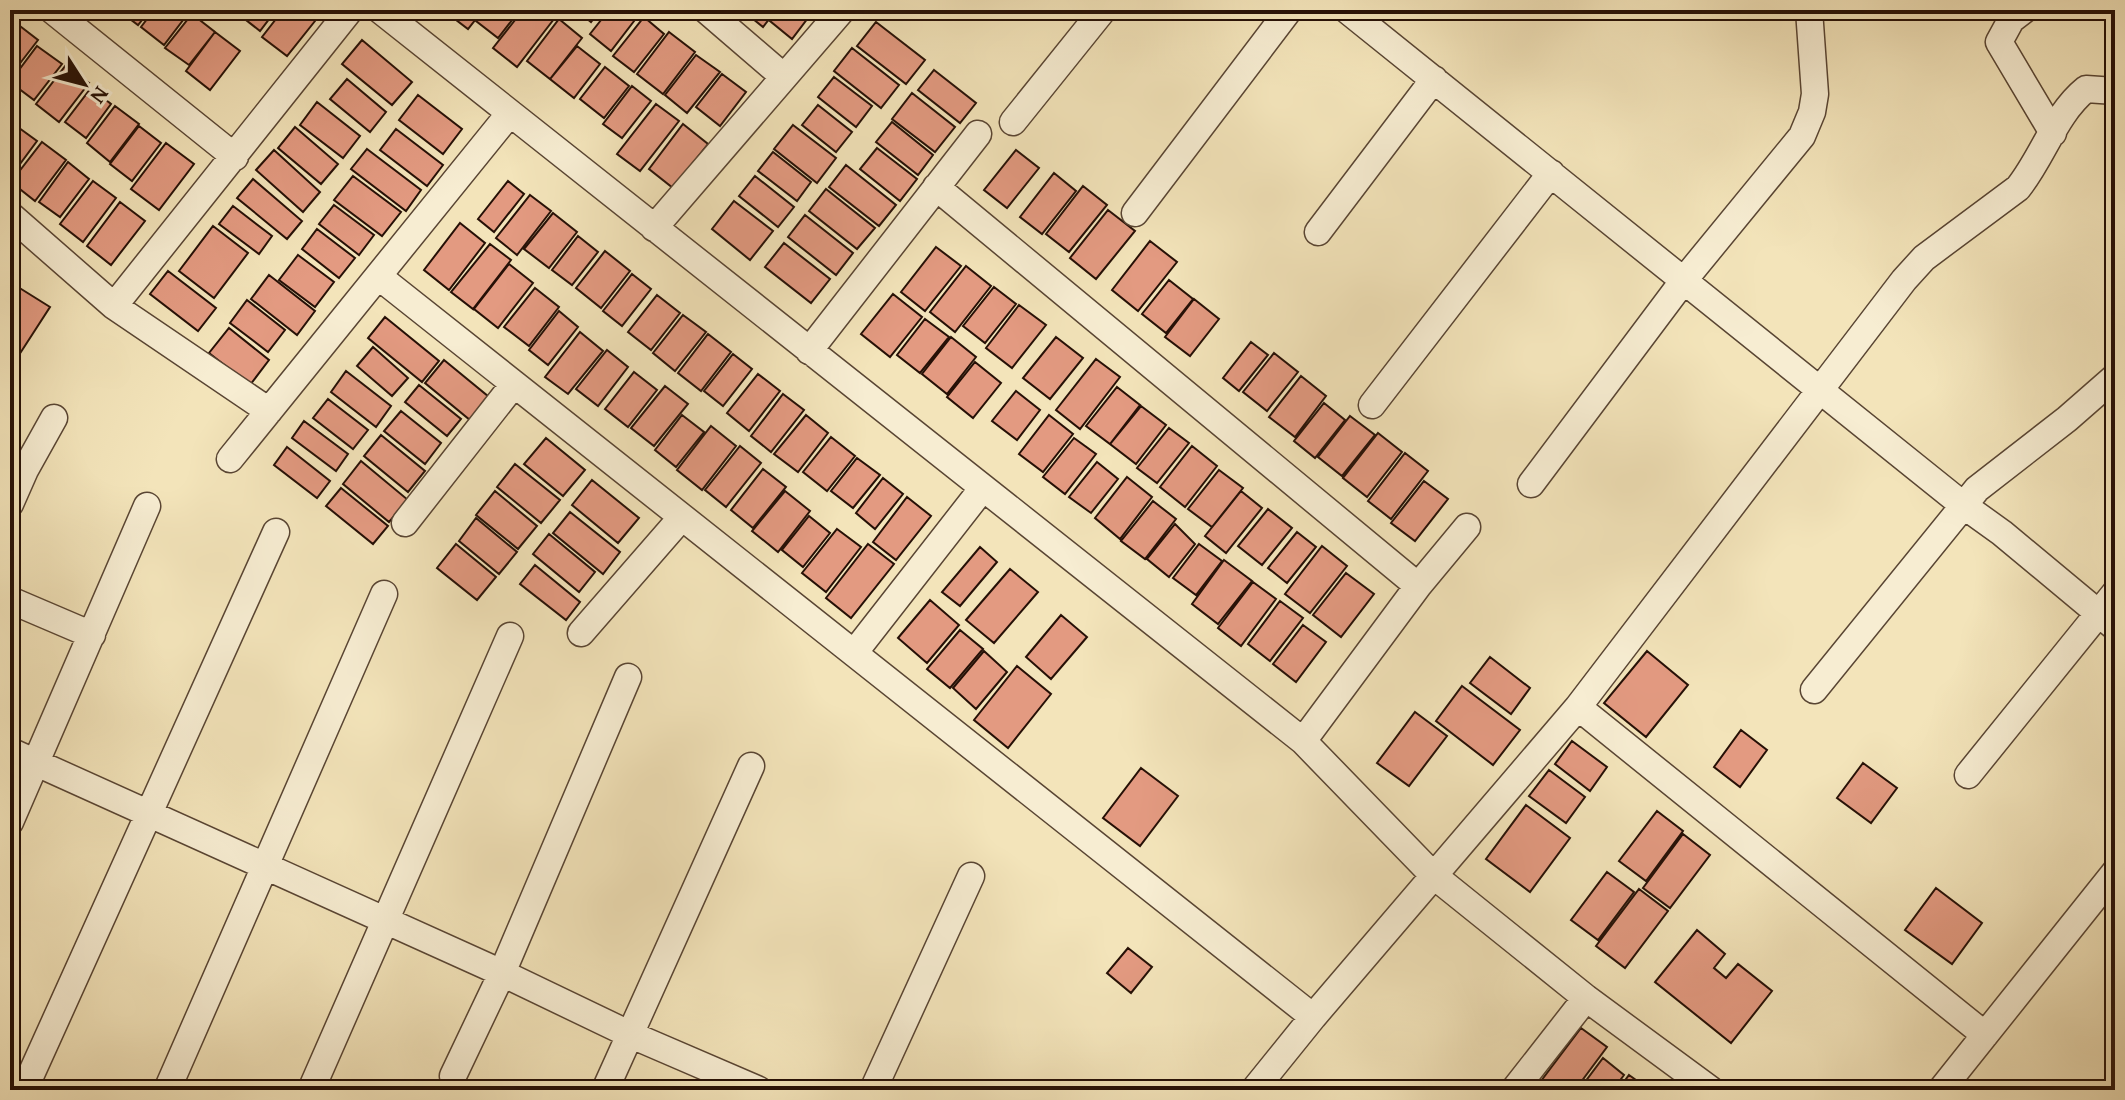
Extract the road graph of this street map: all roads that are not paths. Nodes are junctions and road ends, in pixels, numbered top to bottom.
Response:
1 (52, 10) edge
2 (350, 10) edge
3 (380, 10) edge
4 (706, 10) edge
5 (842, 10) edge
6 (1103, 10) edge
7 (1289, 10) edge
8 (1347, 10) edge
9 (1809, 10) edge
10 (2024, 10) edge
11 (784, 77) junction
12 (1434, 79) junction
13 (2115, 91) edge
14 (510, 113) junction
15 (1013, 122) dead end
16 (2053, 133) junction
17 (978, 134) dead end
18 (235, 157) junction
19 (1551, 173) junction
20 (936, 187) junction
21 (1135, 213) dead end
22 (10, 215) edge
23 (654, 228) junction
24 (1318, 232) dead end
25 (378, 276) junction
26 (1684, 280) junction
27 (114, 306) junction
28 (809, 351) junction
29 (2115, 377) edge
30 (514, 384) junction
31 (1819, 388) junction
32 (1372, 405) dead end
33 (269, 411) junction
34 (54, 418) dead end
35 (230, 459) dead end
36 (17, 467) edge
37 (1531, 484) dead end
38 (982, 489) junction
39 (10, 504) edge
40 (1963, 505) junction
41 (147, 506) dead end
42 (682, 517) junction
43 (405, 523) dead end
44 (1467, 527) dead end
45 (276, 532) dead end
46 (1418, 586) junction
47 (384, 594) dead end
48 (10, 600) edge
49 (2110, 611) edge
50 (581, 633) dead end
51 (92, 635) junction
52 (510, 636) dead end
53 (854, 653) junction
54 (628, 677) dead end
55 (1814, 690) dead end
56 (1578, 707) junction
57 (1303, 741) junction
58 (10, 751) edge
59 (36, 763) junction
60 (751, 766) dead end
61 (1968, 775) dead end
62 (148, 812) junction
63 (10, 822) edge
64 (264, 864) junction
65 (2115, 872) edge
66 (1433, 875) junction
67 (971, 876) dead end
68 (384, 919) junction
69 (502, 973) junction
70 (1586, 998) junction
71 (1313, 1017) junction
72 (629, 1034) junction
73 (1985, 1035) junction
74 (453, 1076) dead end
75 (24, 1090) edge
76 (167, 1090) edge
77 (311, 1090) edge
78 (605, 1090) edge
79 (759, 1090) edge
80 (873, 1090) edge
81 (1254, 1090) edge
82 (1514, 1090) edge
83 (1711, 1090) edge
84 (1941, 1090) edge

1 - 18 street
2 - 18 street
3 - 14 street
4 - 11 street
5 - 11 street
6 - 15 street
7 - 21 street
8 - 12 street
9 - 26 street
10 - 16 street
11 - 23 street
12 - 19 street
12 - 24 street
13 - 16 street
14 - 23 street
14 - 25 street
16 - 31 street
17 - 20 street
18 - 27 street
19 - 26 street
19 - 32 street
20 - 28 street
20 - 46 street
22 - 27 street
23 - 28 street
25 - 30 street
25 - 33 street
26 - 31 street
26 - 37 street
27 - 33 street
28 - 38 street
29 - 40 street
30 - 42 street
30 - 43 street
31 - 40 street
31 - 56 street
33 - 35 street
34 - 36 street
36 - 39 street
38 - 53 street
38 - 57 street
40 - 49 street
40 - 55 street
41 - 51 street
42 - 50 street
42 - 53 street
44 - 46 street
45 - 62 street
46 - 57 street
47 - 64 street
48 - 51 street
49 - 61 street
51 - 59 street
52 - 68 street
53 - 71 street
54 - 69 street
56 - 66 street
56 - 73 street
57 - 66 street
58 - 59 street
59 - 62 street
59 - 63 street
60 - 72 street
62 - 64 street
62 - 75 street
64 - 68 street
64 - 76 street
65 - 73 street
66 - 70 street
66 - 71 street
67 - 80 street
68 - 69 street
68 - 77 street
69 - 72 street
69 - 74 street
70 - 82 street
70 - 83 street
71 - 81 street
72 - 78 street
72 - 79 street
73 - 84 street

